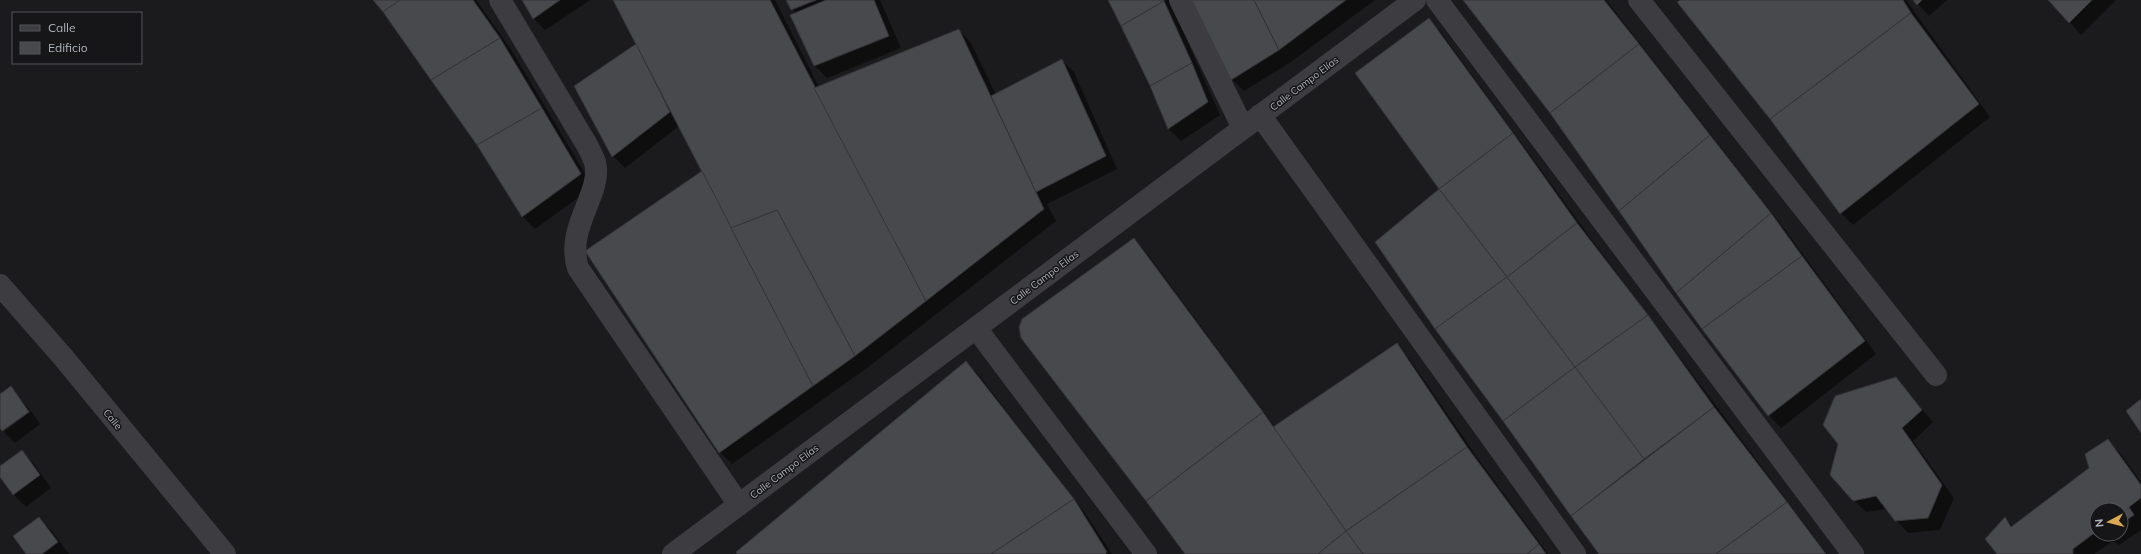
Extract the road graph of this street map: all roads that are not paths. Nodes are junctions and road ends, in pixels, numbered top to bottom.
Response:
1 (500, 0) edge
2 (1180, 0) edge
3 (1415, 0) edge
4 (1437, 0) edge
5 (1639, 0) edge
6 (1252, 122) junction
7 (0, 285) edge
8 (976, 328) junction
9 (1936, 375) dead end
10 (739, 505) junction
11 (224, 554) edge
12 (673, 554) edge
13 (1146, 554) edge
14 (1575, 554) edge
15 (1853, 554) edge

1 - 10 street
2 - 6 street
3 - 6 street, Calle Campo Elías
4 - 15 street
5 - 9 street
6 - 8 street, Calle Campo Elías
6 - 14 street
7 - 11 street, Calle
8 - 10 street, Calle Campo Elías
8 - 13 street
10 - 12 street, Calle Campo Elías

